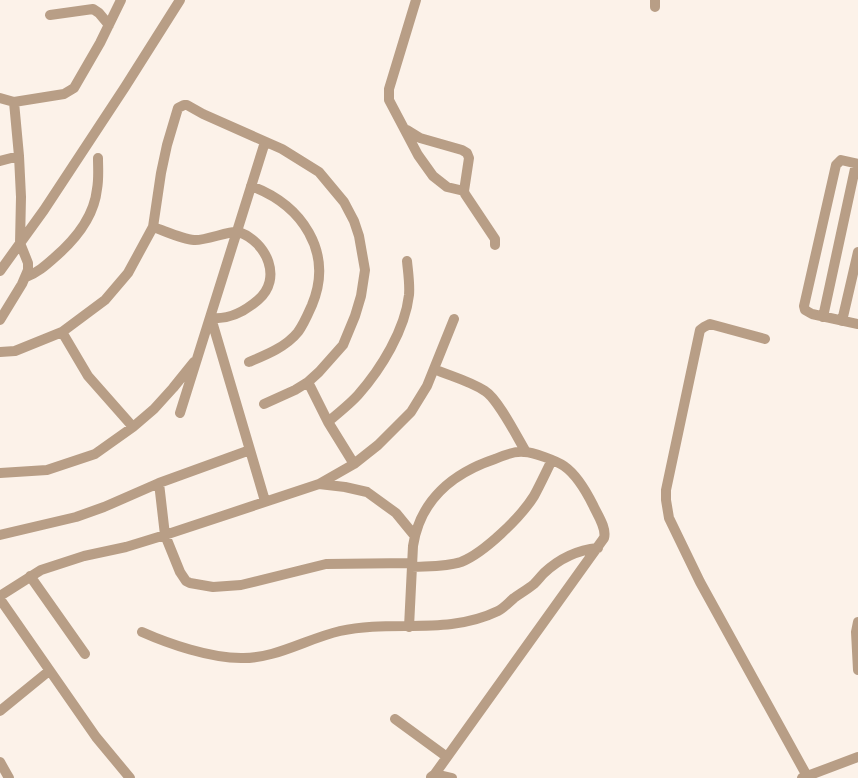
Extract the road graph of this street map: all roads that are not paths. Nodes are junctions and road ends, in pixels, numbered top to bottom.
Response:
1 (121, 0) edge
2 (180, 0) edge
3 (416, 0) edge
4 (50, 15) dead end
5 (109, 25) junction
6 (0, 98) edge
7 (14, 102) junction
8 (407, 130) junction
9 (264, 142) junction
10 (19, 156) junction
11 (98, 158) dead end
12 (0, 161) edge
13 (857, 164) edge
14 (251, 186) junction
15 (464, 191) junction
16 (153, 227) junction
17 (237, 232) junction
18 (20, 243) junction
19 (495, 245) dead end
20 (858, 252) edge
21 (407, 261) dead end
22 (0, 271) edge
23 (26, 277) junction
24 (823, 317) junction
25 (210, 318) junction
26 (454, 319) dead end
27 (0, 320) edge
28 (842, 321) junction
29 (858, 324) edge
30 (62, 332) junction
31 (765, 339) dead end
32 (0, 352) edge
33 (199, 357) junction
34 (249, 362) dead end
35 (434, 369) junction
36 (308, 382) junction
37 (264, 404) dead end
38 (180, 413) dead end
39 (328, 422) junction
40 (133, 427) junction
41 (250, 450) junction
42 (526, 452) junction
43 (552, 460) junction
44 (354, 464) junction
45 (0, 473) edge
46 (159, 483) junction
47 (319, 484) junction
48 (265, 501) junction
49 (0, 535) edge
50 (165, 535) junction
51 (414, 535) junction
52 (598, 548) junction
53 (412, 565) junction
54 (30, 576) junction
55 (0, 596) edge
56 (0, 599) edge
57 (858, 622) edge
58 (409, 627) junction
59 (142, 632) dead end
60 (85, 654) dead end
61 (858, 670) edge
62 (49, 671) junction
63 (0, 711) edge
64 (395, 718) dead end
65 (447, 757) junction
66 (858, 757) edge
67 (0, 762) edge
68 (432, 777) edge
69 (803, 777) edge
70 (9, 778) edge
71 (130, 778) edge
72 (452, 778) edge

1 - 5 street
2 - 18 street
3 - 8 street
4 - 5 street
5 - 7 street
6 - 7 street
7 - 10 street
8 - 15 street
8 - 15 street
9 - 14 street
9 - 16 street
9 - 36 street
10 - 12 street
10 - 18 street
11 - 23 street
13 - 24 street
13 - 24 street
14 - 17 street
14 - 34 street
15 - 19 street
16 - 17 street
16 - 30 street
17 - 25 street
17 - 25 street
18 - 22 street
18 - 23 street
20 - 28 street
21 - 39 street
23 - 27 street
24 - 28 street
25 - 33 street
25 - 41 street
26 - 35 street
28 - 29 street
30 - 32 street
30 - 40 street
31 - 69 street
33 - 38 street
33 - 40 street
35 - 42 street
35 - 44 street
36 - 37 street
36 - 39 street
39 - 44 street
40 - 45 street
41 - 46 street
41 - 48 street
42 - 43 street
42 - 51 street
43 - 52 street
43 - 53 street
44 - 47 street
46 - 49 street
46 - 50 street
47 - 48 street
47 - 51 street
48 - 50 street
50 - 53 street
50 - 54 street
51 - 53 street
52 - 58 street
52 - 65 street
53 - 58 street
54 - 55 street
54 - 60 street
56 - 62 street
57 - 61 street
58 - 59 street
62 - 63 street
62 - 71 street
64 - 65 street
65 - 68 street
66 - 69 street
67 - 70 street
68 - 72 street

